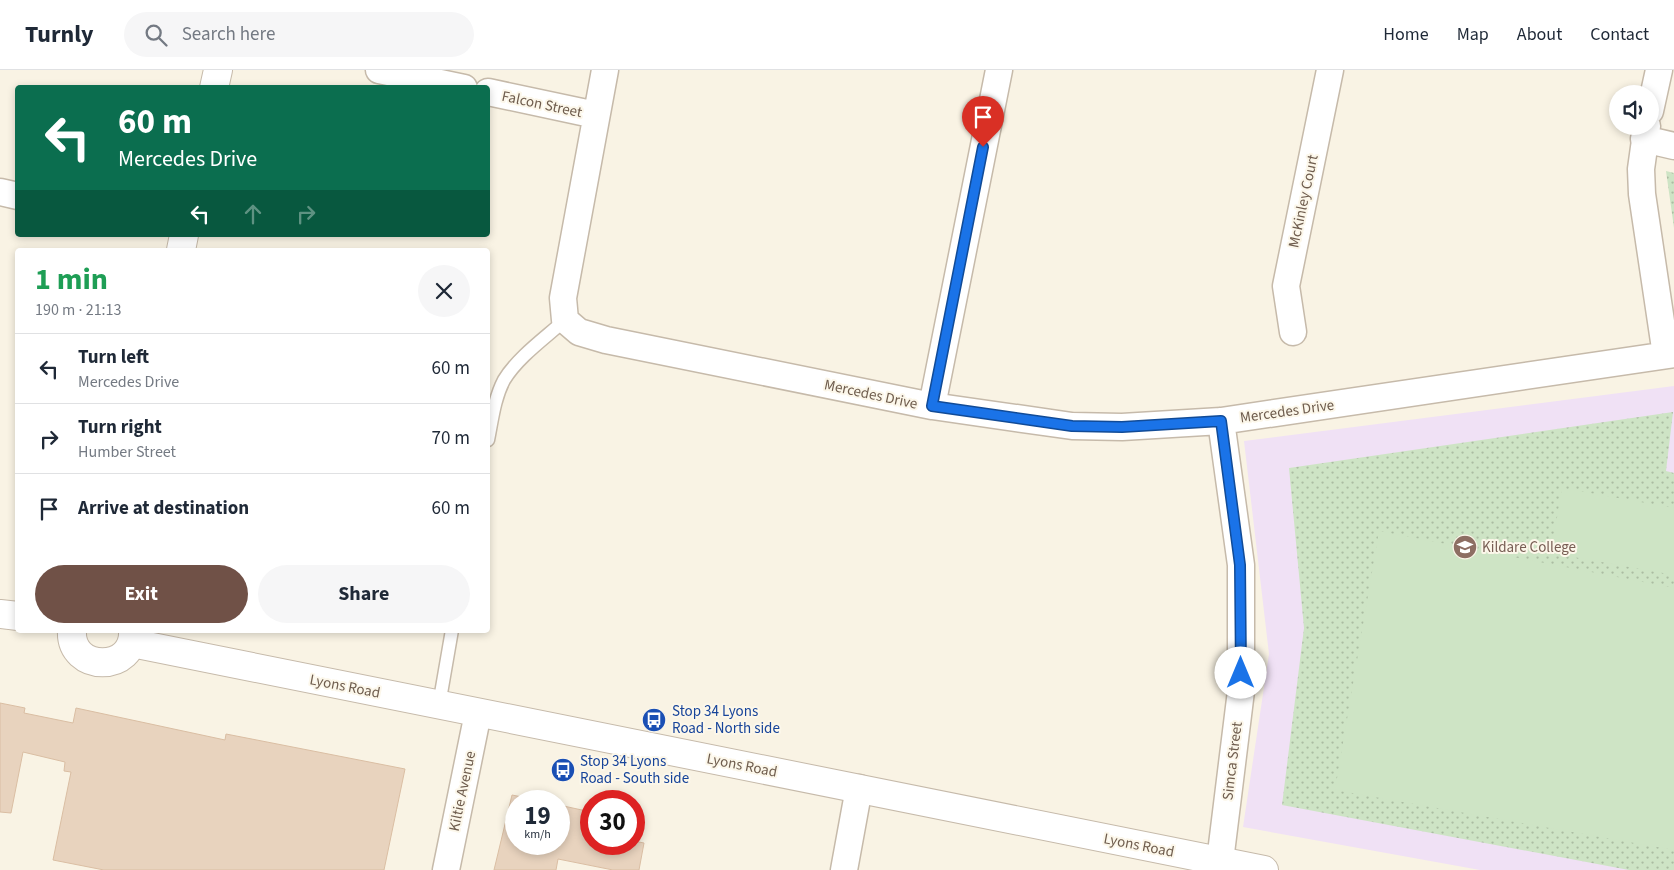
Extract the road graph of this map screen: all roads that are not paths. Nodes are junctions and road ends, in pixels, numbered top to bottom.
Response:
1 (218, 70) edge
2 (380, 70) edge
3 (605, 70) edge
4 (999, 70) edge
5 (1330, 70) edge
6 (1659, 70) edge
7 (215, 85) edge
8 (450, 85) edge
9 (1656, 85) edge
10 (490, 92) edge
11 (596, 115) junction
12 (1645, 135) edge
13 (1649, 135) edge
14 (1674, 146) edge
15 (0, 192) edge
16 (15, 195) edge
17 (565, 320) junction
18 (1293, 332) dead end
19 (1670, 355) edge
20 (932, 406) junction
21 (1221, 421) junction
22 (490, 430) edge
23 (0, 614) edge
24 (15, 616) edge
25 (72, 633) edge
26 (451, 633) edge
27 (133, 636) edge
28 (439, 705) junction
29 (478, 713) junction
30 (859, 788) junction
31 (1220, 861) junction
32 (446, 870) edge
33 (844, 870) edge
34 (1264, 870) edge

1 - 7 street
2 - 8 street
3 - 11 street
4 - 20 street
5 - 18 street, McKinley Court
6 - 9 street
10 - 11 street, Falcon Street
11 - 17 street
12 - 19 street
13 - 14 street
15 - 16 street
17 - 20 street, Mercedes Drive
17 - 22 lane
19 - 21 street, Mercedes Drive
20 - 21 street, Mercedes Drive
21 - 31 street, Simca Street
23 - 24 street
25 - 27 street
26 - 28 lane
27 - 28 street, Lyons Road
28 - 29 street, Lyons Road
29 - 30 street, Lyons Road
29 - 32 street, Kiltie Avenue
30 - 31 street, Lyons Road
30 - 33 street
31 - 34 street, Lyons Road

